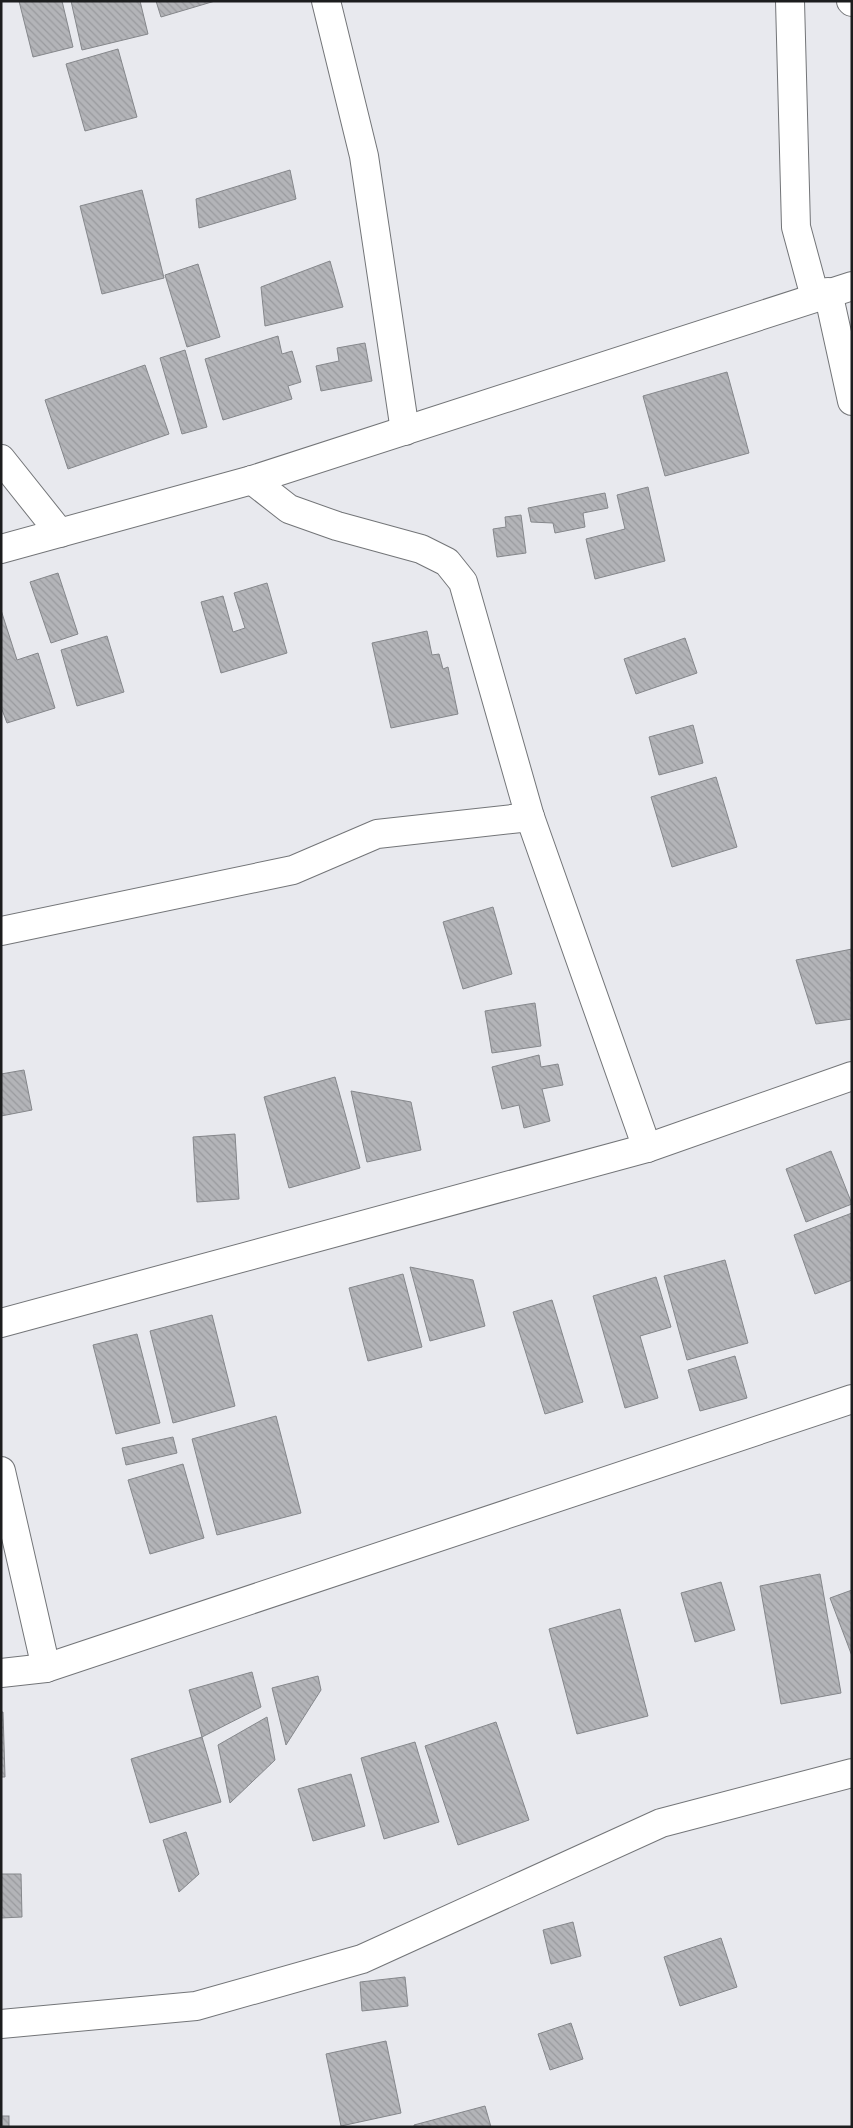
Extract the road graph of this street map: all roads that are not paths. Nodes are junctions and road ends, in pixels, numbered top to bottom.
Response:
1 (326, 1) edge
2 (790, 1) edge
3 (832, 292) edge
4 (852, 401) edge
5 (405, 430) junction
6 (1, 459) edge
7 (252, 480) junction
8 (60, 533) junction
9 (1, 548) edge
10 (530, 817) junction
11 (1, 932) edge
12 (852, 1076) edge
13 (647, 1148) junction
14 (1, 1323) edge
15 (852, 1399) edge
16 (1, 1471) edge
17 (46, 1668) junction
18 (1, 1673) edge
19 (852, 1773) edge
20 (1, 2024) edge

1 - 5 street
2 - 3 street
3 - 4 street
3 - 5 street
5 - 7 street
6 - 8 street
7 - 8 street
7 - 10 street
8 - 9 street
10 - 11 street
10 - 13 street
12 - 13 street
13 - 14 street
15 - 17 street
16 - 17 street
17 - 18 street
19 - 20 street

